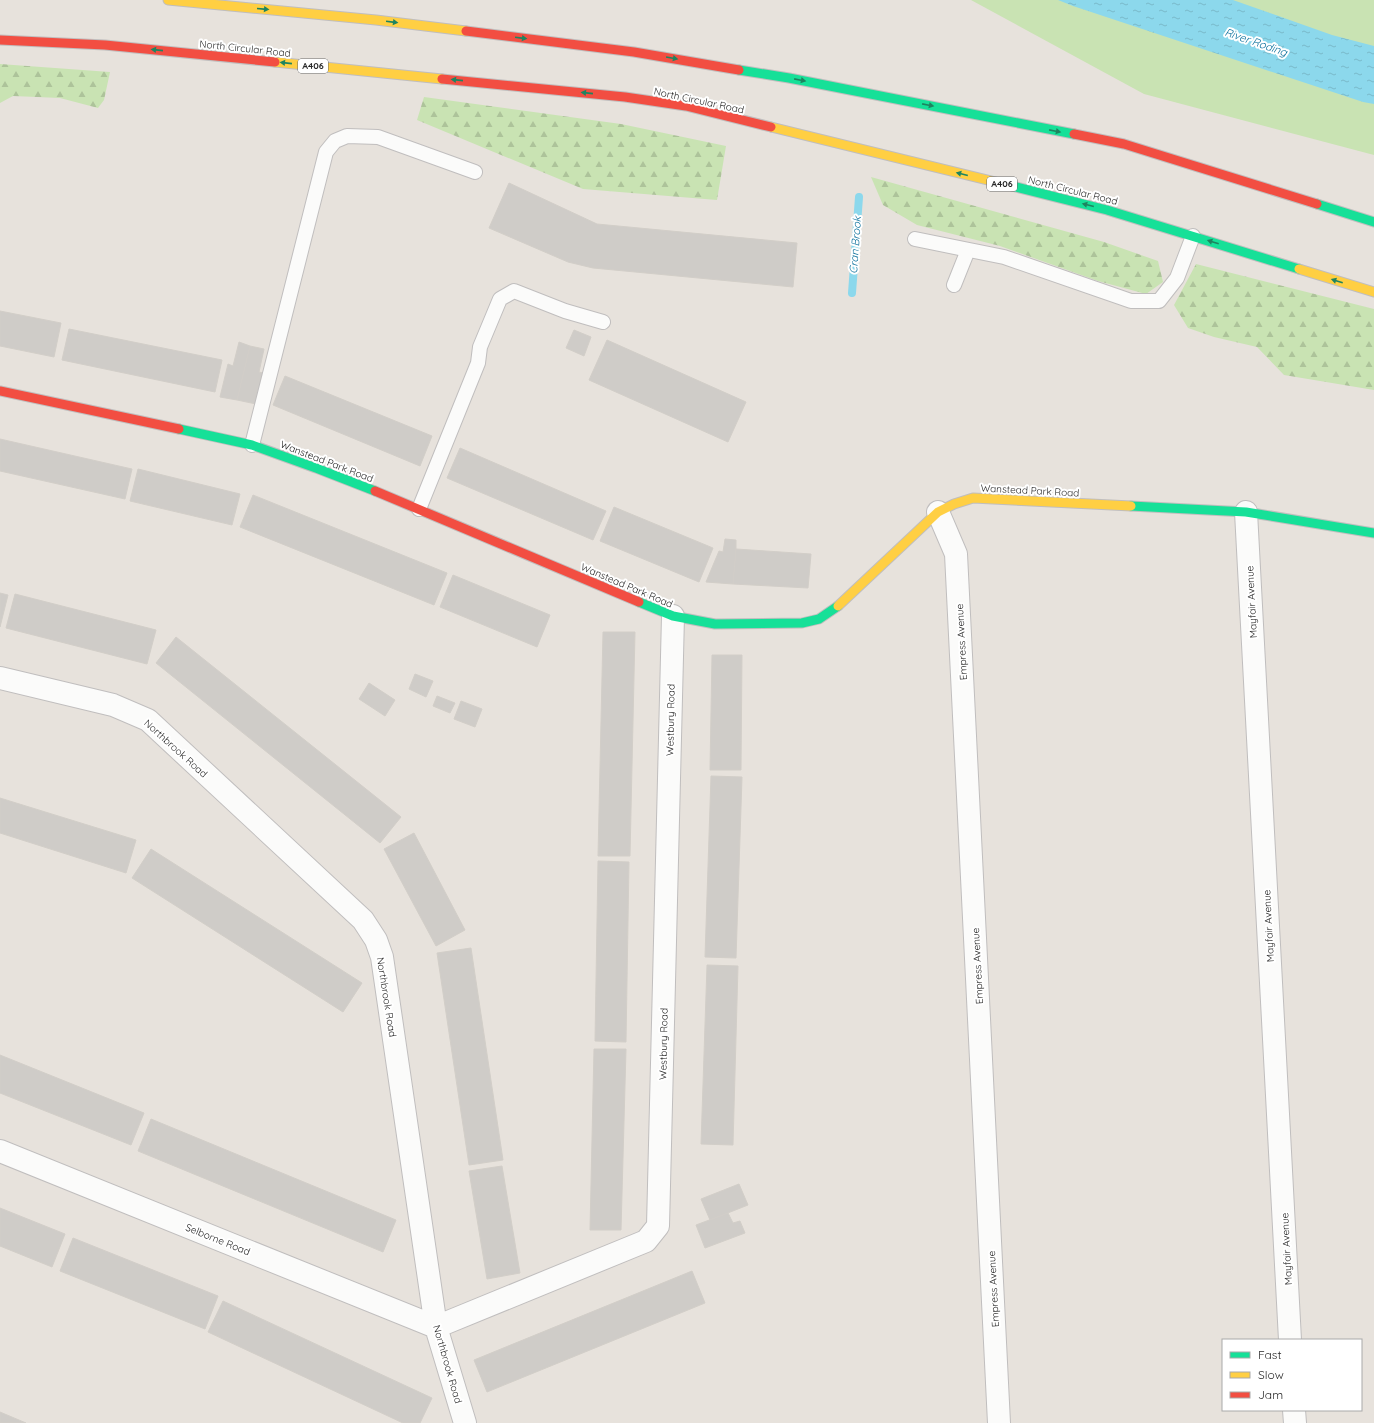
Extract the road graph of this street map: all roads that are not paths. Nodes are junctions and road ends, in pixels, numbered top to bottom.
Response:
1 (168, 0) edge
2 (0, 40) edge
3 (475, 172) dead end
4 (1374, 222) edge
5 (1193, 236) junction
6 (915, 239) dead end
7 (968, 250) junction
8 (954, 285) dead end
9 (1374, 292) edge
10 (603, 322) dead end
11 (0, 391) edge
12 (252, 445) junction
13 (419, 509) junction
14 (938, 512) junction
15 (1246, 512) junction
16 (1374, 533) edge
17 (673, 616) junction
18 (0, 678) edge
19 (0, 1151) edge
20 (436, 1327) junction
21 (1290, 1339) edge
22 (1294, 1411) edge
23 (465, 1423) edge
24 (999, 1423) edge
25 (1295, 1423) edge

1 -> 4 main road
5 -> 2 main road, North Circular Road / A406
3 - 12 lane
5 - 7 lane
9 -> 5 main road, North Circular Road / A406
6 - 7 lane
7 - 8 lane
10 - 13 lane
11 - 12 main road, Wanstead Park Road
12 - 13 main road, Wanstead Park Road
13 - 17 main road, Wanstead Park Road
14 - 15 main road, Wanstead Park Road
14 - 17 main road, Wanstead Park Road
14 - 24 street, Empress Avenue
15 - 16 main road, Wanstead Park Road
15 - 21 street, Mayfair Avenue
17 - 20 street, Westbury Road
18 - 20 street, Northbrook Road
19 - 20 street, Selborne Road
20 - 23 street, Northbrook Road
22 - 25 street

